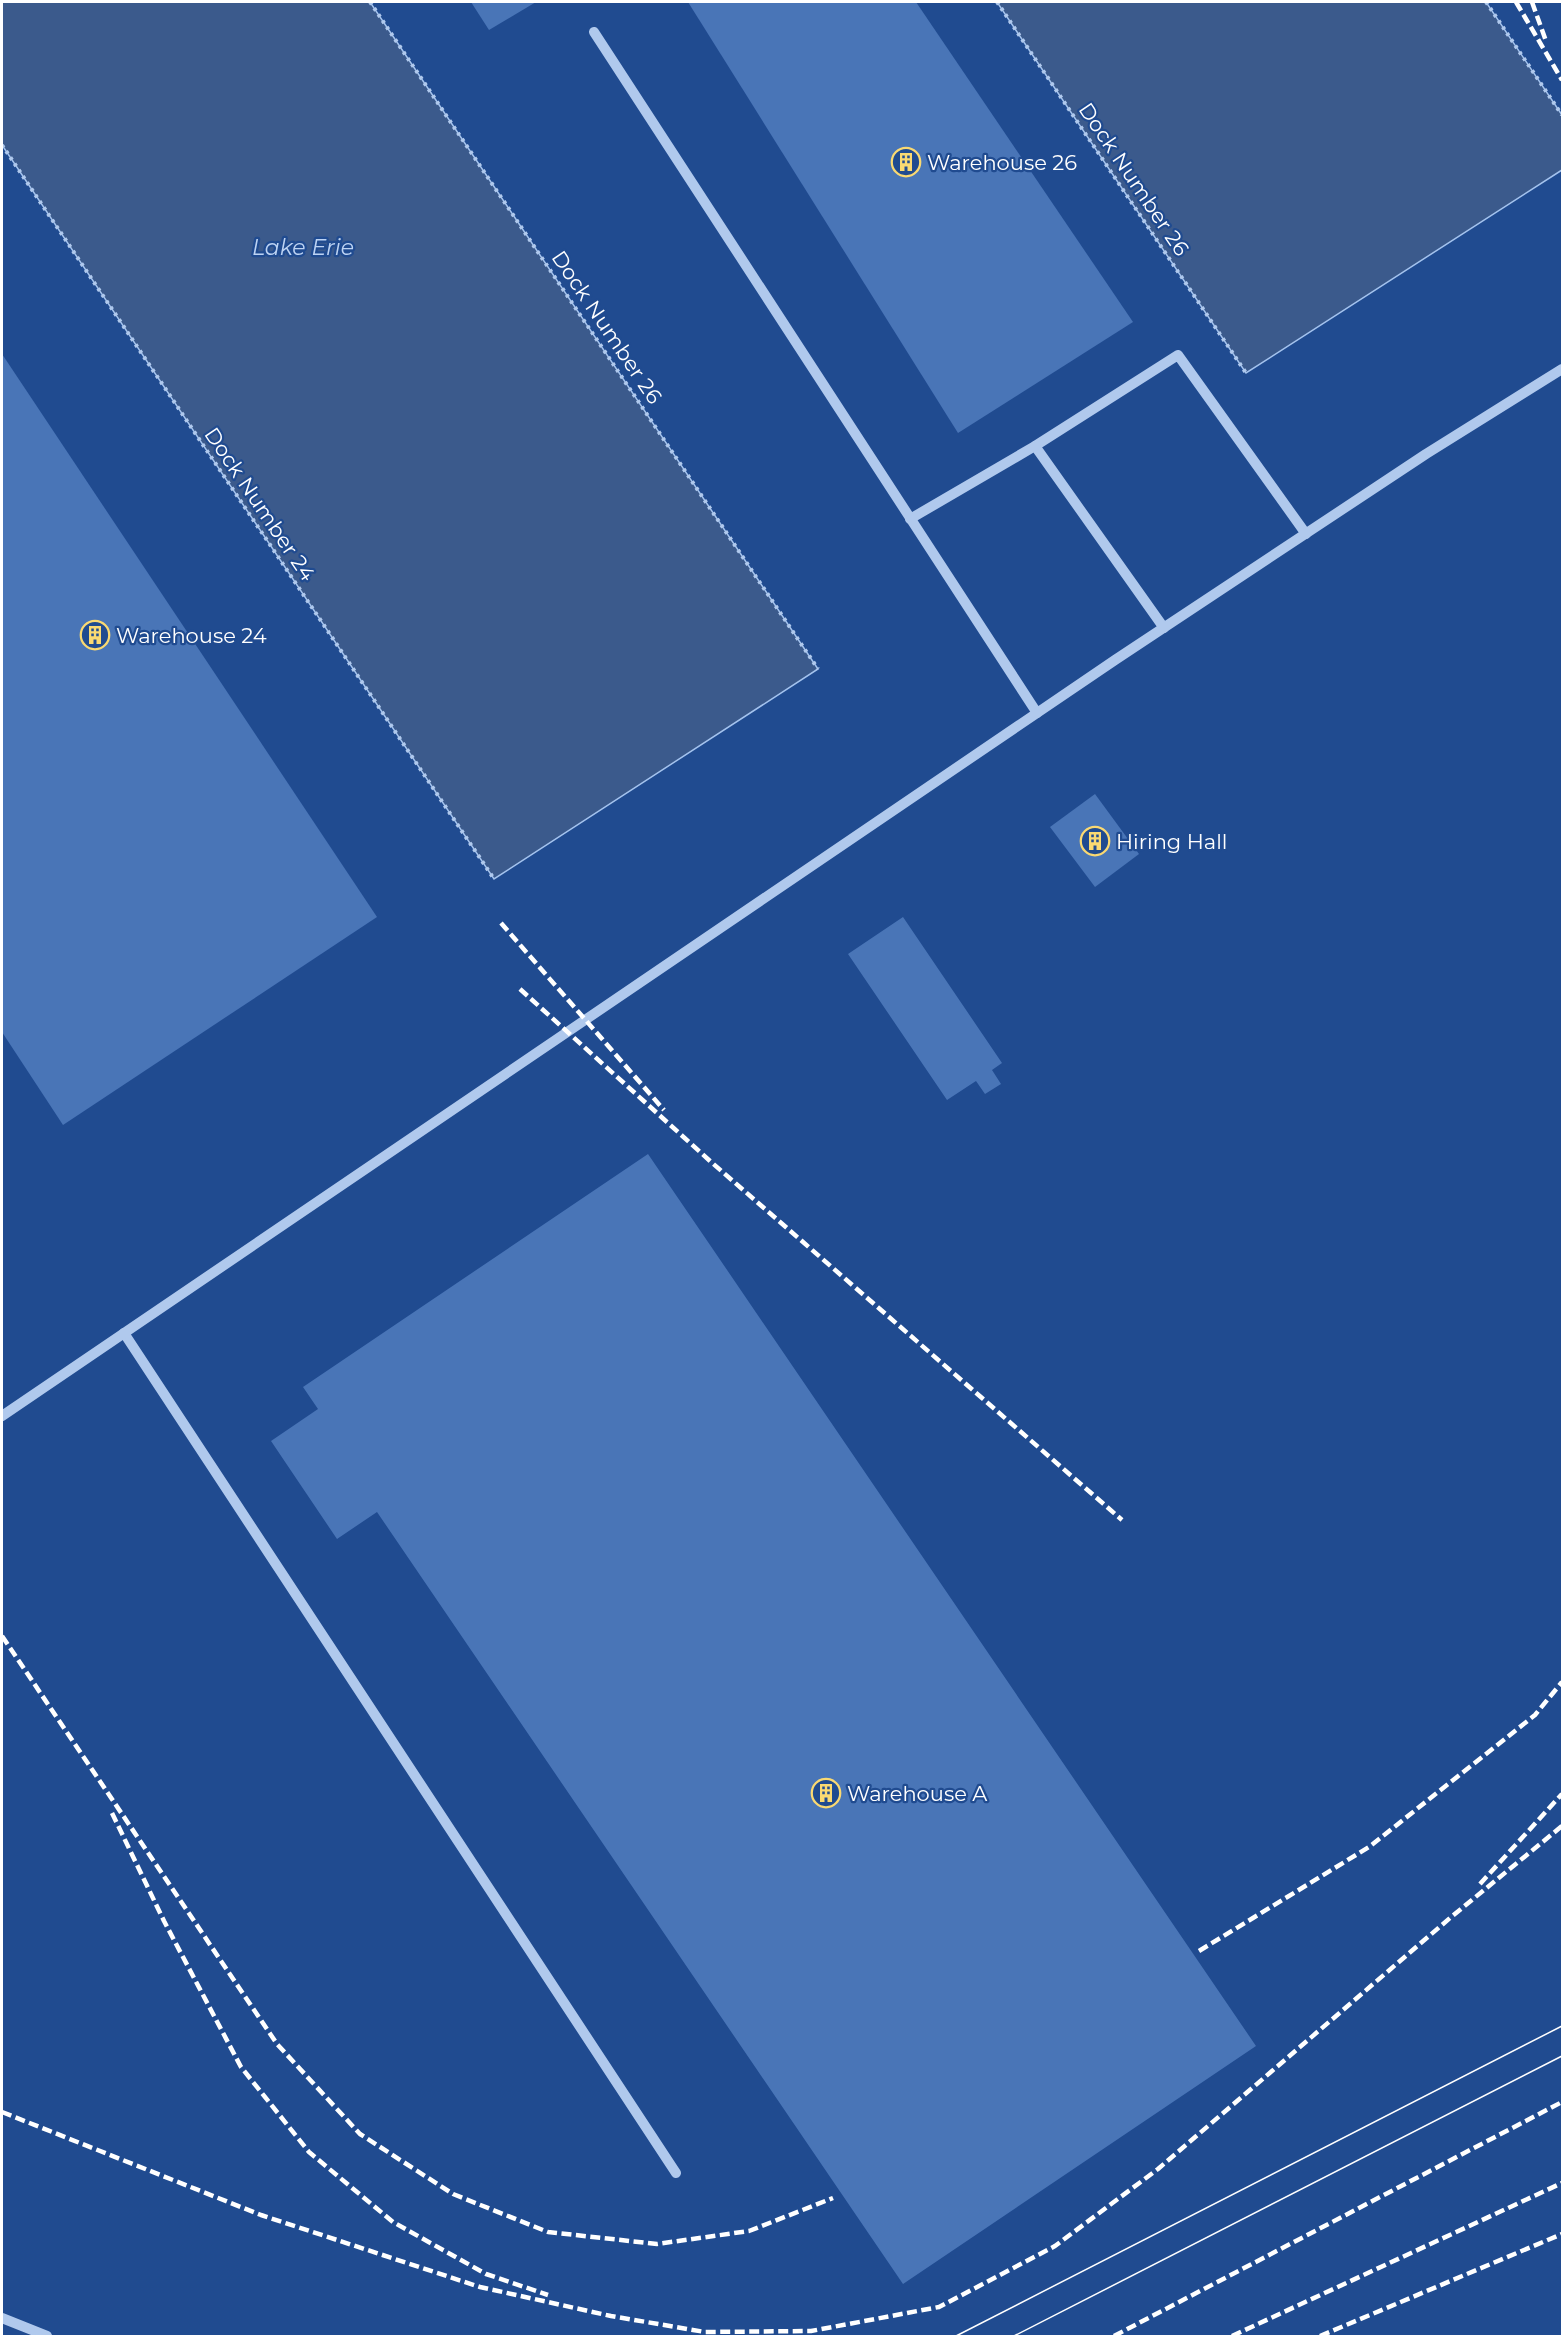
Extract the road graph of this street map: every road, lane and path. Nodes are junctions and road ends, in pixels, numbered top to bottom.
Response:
1 (370, 2) edge
2 (997, 2) edge
3 (1486, 2) edge
4 (594, 32) dead end
5 (1563, 115) edge
6 (2, 145) edge
7 (1563, 369) edge
8 (1246, 373) dead end
9 (1035, 446) junction
10 (910, 519) junction
11 (1306, 534) junction
12 (1164, 628) junction
13 (818, 669) dead end
14 (1037, 713) junction
15 (494, 879) dead end
16 (124, 1333) junction
17 (2, 1416) edge
18 (676, 2173) dead end
19 (2, 2318) edge
20 (47, 2337) edge

1 - 13 path, Dock Number 26
2 - 8 path, Dock Number 26
3 - 5 path
4 - 10 street
6 - 15 path, Dock Number 24
7 - 11 street
9 - 10 street
9 - 11 street
9 - 12 street
10 - 14 street
11 - 12 street
12 - 14 street
14 - 16 street
16 - 17 street
16 - 18 street
19 - 20 street

